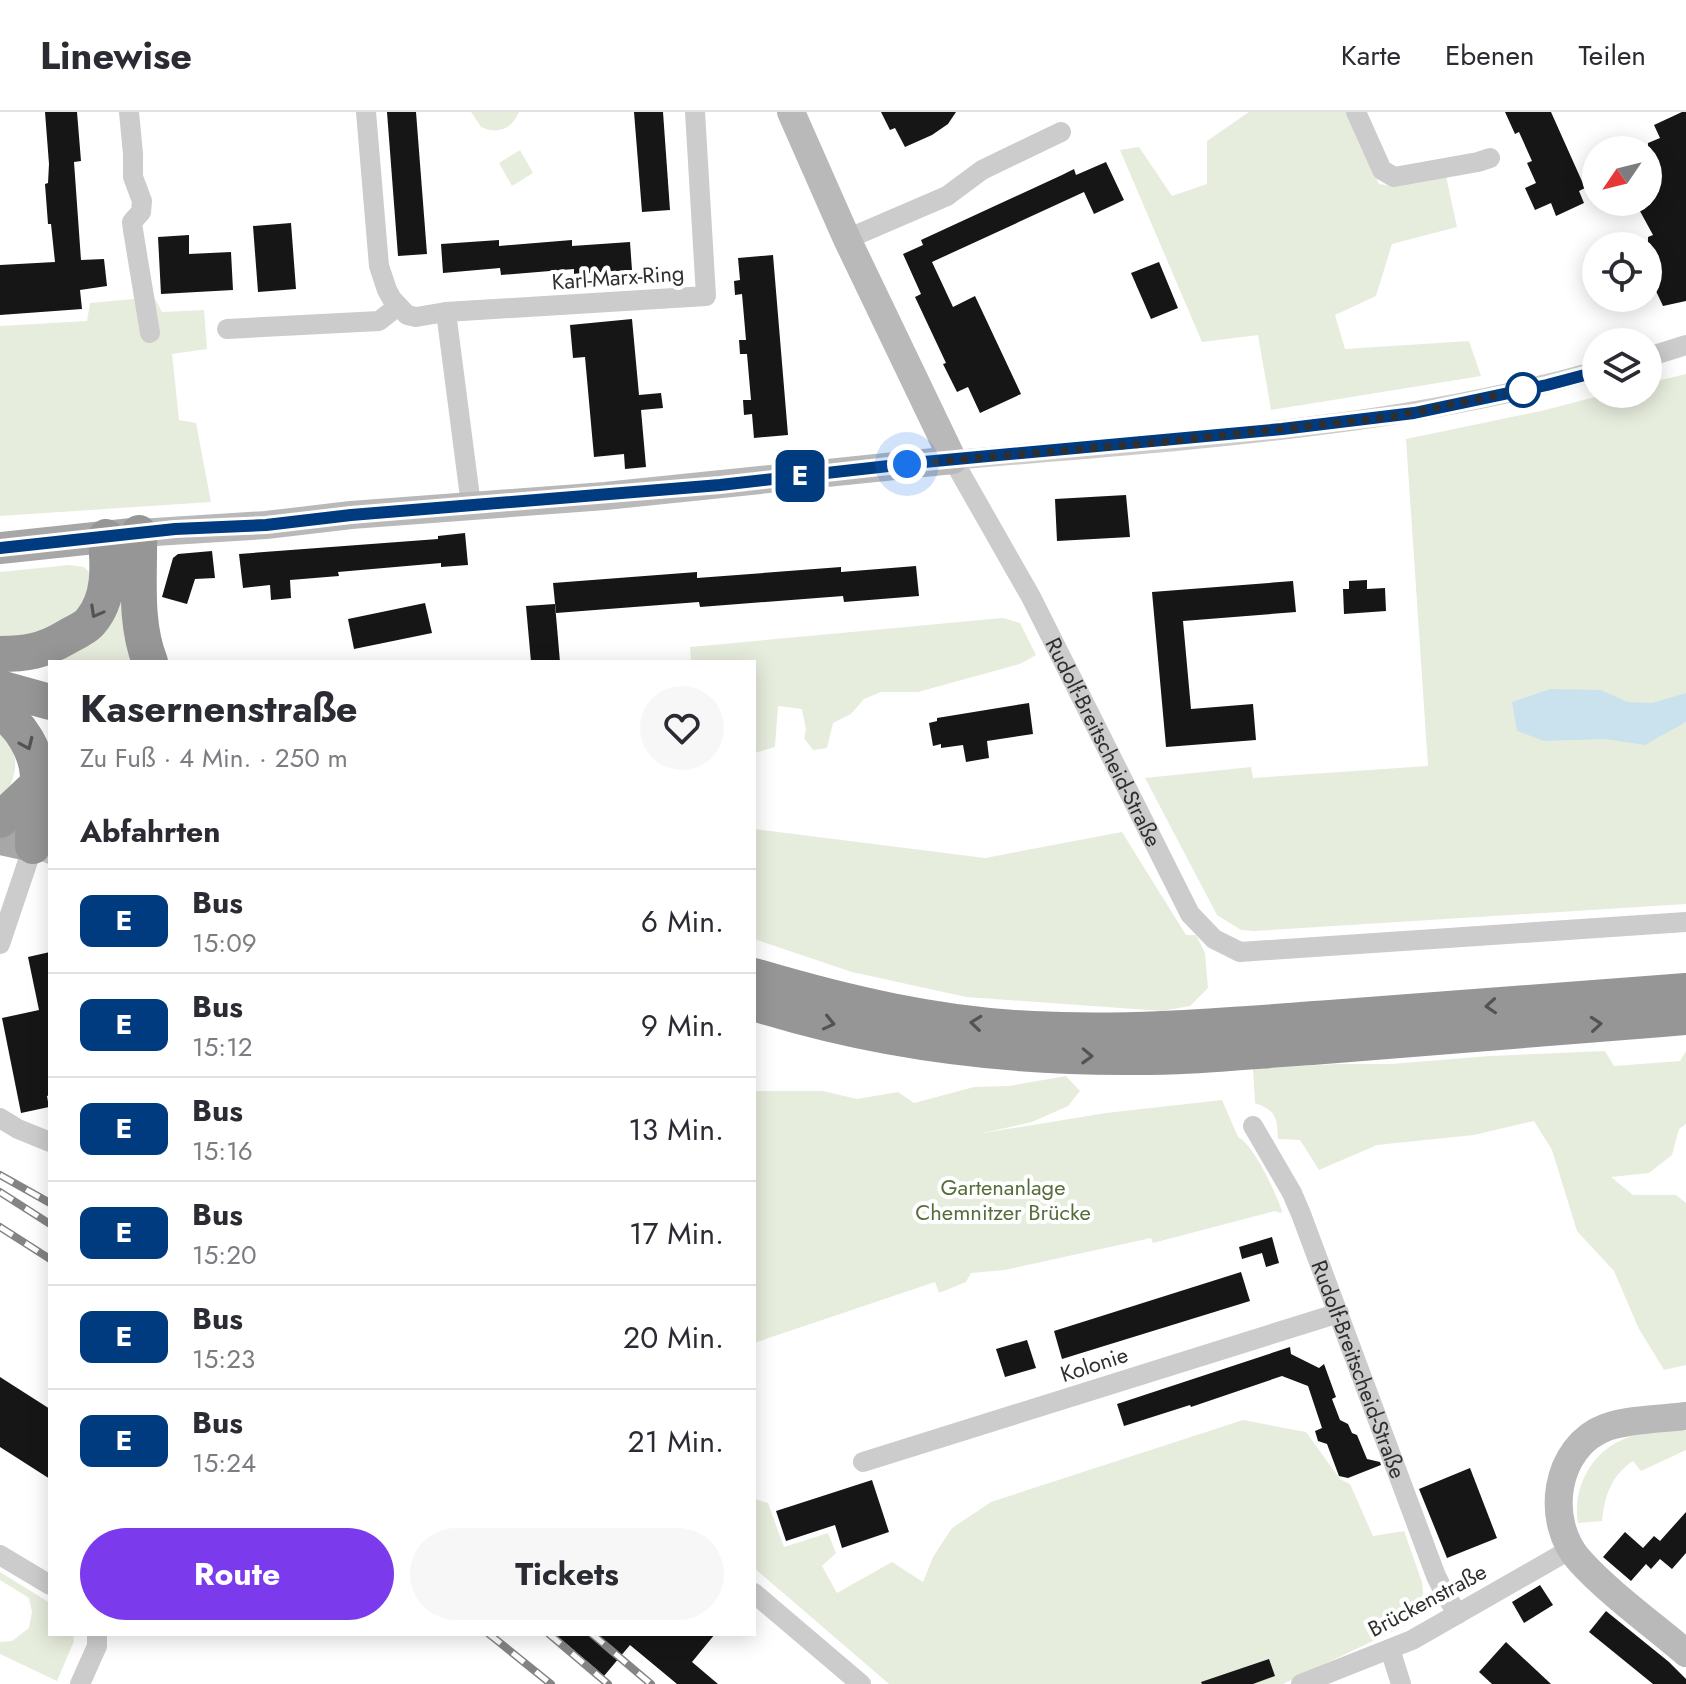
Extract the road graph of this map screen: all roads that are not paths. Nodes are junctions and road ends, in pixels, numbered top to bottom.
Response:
1 (129, 112) edge
2 (366, 112) edge
3 (695, 112) edge
4 (791, 112) edge
5 (1356, 112) edge
6 (1061, 132) dead end
7 (1490, 158) dead end
8 (847, 239) junction
9 (398, 306) junction
10 (446, 312) junction
11 (227, 329) dead end
12 (150, 333) dead end
13 (1686, 345) edge
14 (1662, 353) edge
15 (1582, 375) edge
16 (953, 460) junction
17 (471, 505) junction
18 (123, 535) junction
19 (0, 548) edge
20 (0, 654) edge
21 (149, 660) edge
22 (0, 662) edge
23 (48, 674) edge
24 (0, 688) edge
25 (48, 701) edge
26 (0, 712) edge
27 (37, 785) junction
28 (0, 820) edge
29 (33, 840) edge
30 (1686, 922) edge
31 (0, 944) edge
32 (1686, 969) edge
33 (756, 977) edge
34 (1686, 991) edge
35 (1568, 1000) junction
36 (756, 1004) edge
37 (1686, 1017) edge
38 (1642, 1021) junction
39 (1686, 1032) edge
40 (0, 1118) edge
41 (1253, 1126) dead end
42 (48, 1141) edge
43 (1339, 1313) junction
44 (1686, 1416) edge
45 (863, 1462) dead end
46 (1571, 1549) junction
47 (0, 1555) edge
48 (48, 1584) edge
49 (756, 1595) edge
50 (1458, 1614) junction
51 (97, 1636) edge
52 (1390, 1649) junction
53 (1686, 1653) edge
54 (80, 1684) edge
55 (861, 1684) edge
56 (1301, 1684) edge
57 (1401, 1684) edge

1 - 12 street
2 - 9 street
3 - 10 street, Karl-Marx-Ring
4 - 8 main road, Rudolf-Breitscheid-Straße
5 - 7 street
6 - 8 street
8 - 16 main road, Rudolf-Breitscheid-Straße
9 - 10 street, Karl-Marx-Ring
9 - 11 street
10 - 17 street
13 - 14 street
15 - 16 street
16 - 17 main road
16 - 30 street, Rudolf-Breitscheid-Straße
17 - 18 main road
18 - 19 main road
18 -> 20 highway
18 - 21 highway
22 - 23 highway
24 - 25 highway
26 -> 27 highway
27 - 28 highway
27 - 29 highway
29 - 31 street
32 - 35 highway
35 -> 33 highway
34 - 35 highway
36 -> 38 highway
37 - 38 highway
38 - 39 highway
40 - 42 street
41 - 43 street, Rudolf-Breitscheid-Straße
43 - 45 street, Kolonie
43 - 50 street, Rudolf-Breitscheid-Straße
44 - 46 main road
46 - 50 street, Brückenstraße
46 - 53 main road
47 - 48 street
49 - 55 street
50 - 52 street, Brückenstraße
51 - 54 street
52 - 56 street, Brückenstraße
52 - 57 street

